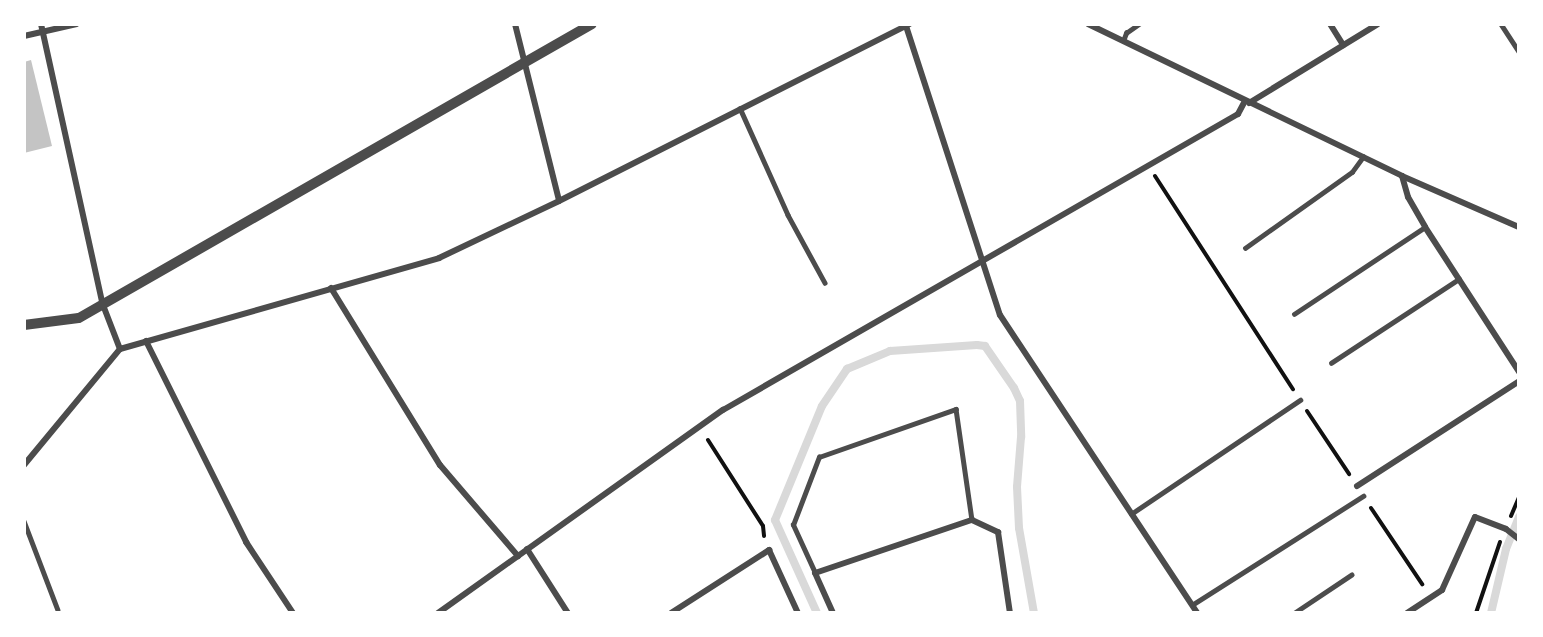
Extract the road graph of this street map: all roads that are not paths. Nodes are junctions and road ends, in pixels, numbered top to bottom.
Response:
1 (41, 24) edge
2 (76, 24) edge
3 (515, 24) edge
4 (592, 24) edge
5 (1088, 24) edge
6 (1139, 24) edge
7 (1330, 24) edge
8 (1378, 24) edge
9 (1501, 24) edge
10 (908, 25) edge
11 (43, 32) junction
12 (24, 36) edge
13 (1123, 41) junction
14 (1343, 45) junction
15 (1519, 52) edge
16 (525, 63) junction
17 (1247, 102) junction
18 (740, 108) junction
19 (1363, 157) junction
20 (1402, 176) junction
21 (559, 201) junction
22 (1425, 227) junction
23 (1519, 227) edge
24 (1245, 248) dead end
25 (983, 261) junction
26 (1459, 279) junction
27 (825, 283) dead end
28 (331, 288) junction
29 (103, 305) junction
30 (1294, 314) dead end
31 (24, 325) edge
32 (146, 341) junction
33 (120, 349) junction
34 (1331, 363) dead end
35 (1519, 372) edge
36 (1519, 381) edge
37 (1300, 400) dead end
38 (24, 465) edge
39 (1357, 486) dead end
40 (1363, 496) dead end
41 (1131, 514) junction
42 (972, 520) junction
43 (24, 521) edge
44 (1519, 539) edge
45 (527, 549) junction
46 (518, 556) junction
47 (815, 573) junction
48 (1352, 575) dead end
49 (1191, 605) junction
50 (58, 610) dead end
51 (293, 613) edge
52 (438, 613) edge
53 (568, 613) edge
54 (671, 613) edge
55 (798, 613) edge
56 (833, 613) edge
57 (1010, 613) edge
58 (1197, 613) edge
59 (1294, 613) edge
60 (1407, 613) edge

1 - 11 street
2 - 11 street
3 - 16 street
4 - 16 street
5 - 13 street
6 - 13 lane
7 - 14 street
8 - 14 street
9 - 15 lane
10 - 18 street
10 - 25 street
11 - 12 street
11 - 29 street
13 - 17 street
14 - 17 street
16 - 21 street
16 - 29 street
17 - 19 street
17 - 25 street
18 - 21 street
18 - 27 lane
19 - 20 street
19 - 24 lane
20 - 22 street
20 - 23 street
21 - 28 street
22 - 26 street
22 - 30 lane
25 - 41 street
25 - 45 street
26 - 34 lane
26 - 35 street
28 - 32 street
28 - 46 street
29 - 31 street
29 - 33 street
32 - 33 street
32 - 51 street
33 - 38 street
36 - 39 street
37 - 41 lane
40 - 49 lane
41 - 49 street
42 - 47 street
42 - 47 lane
42 - 57 street
43 - 50 lane
44 - 60 street
45 - 46 street
45 - 53 street
46 - 52 street
47 - 56 street
48 - 59 lane
49 - 58 street
54 - 55 street

